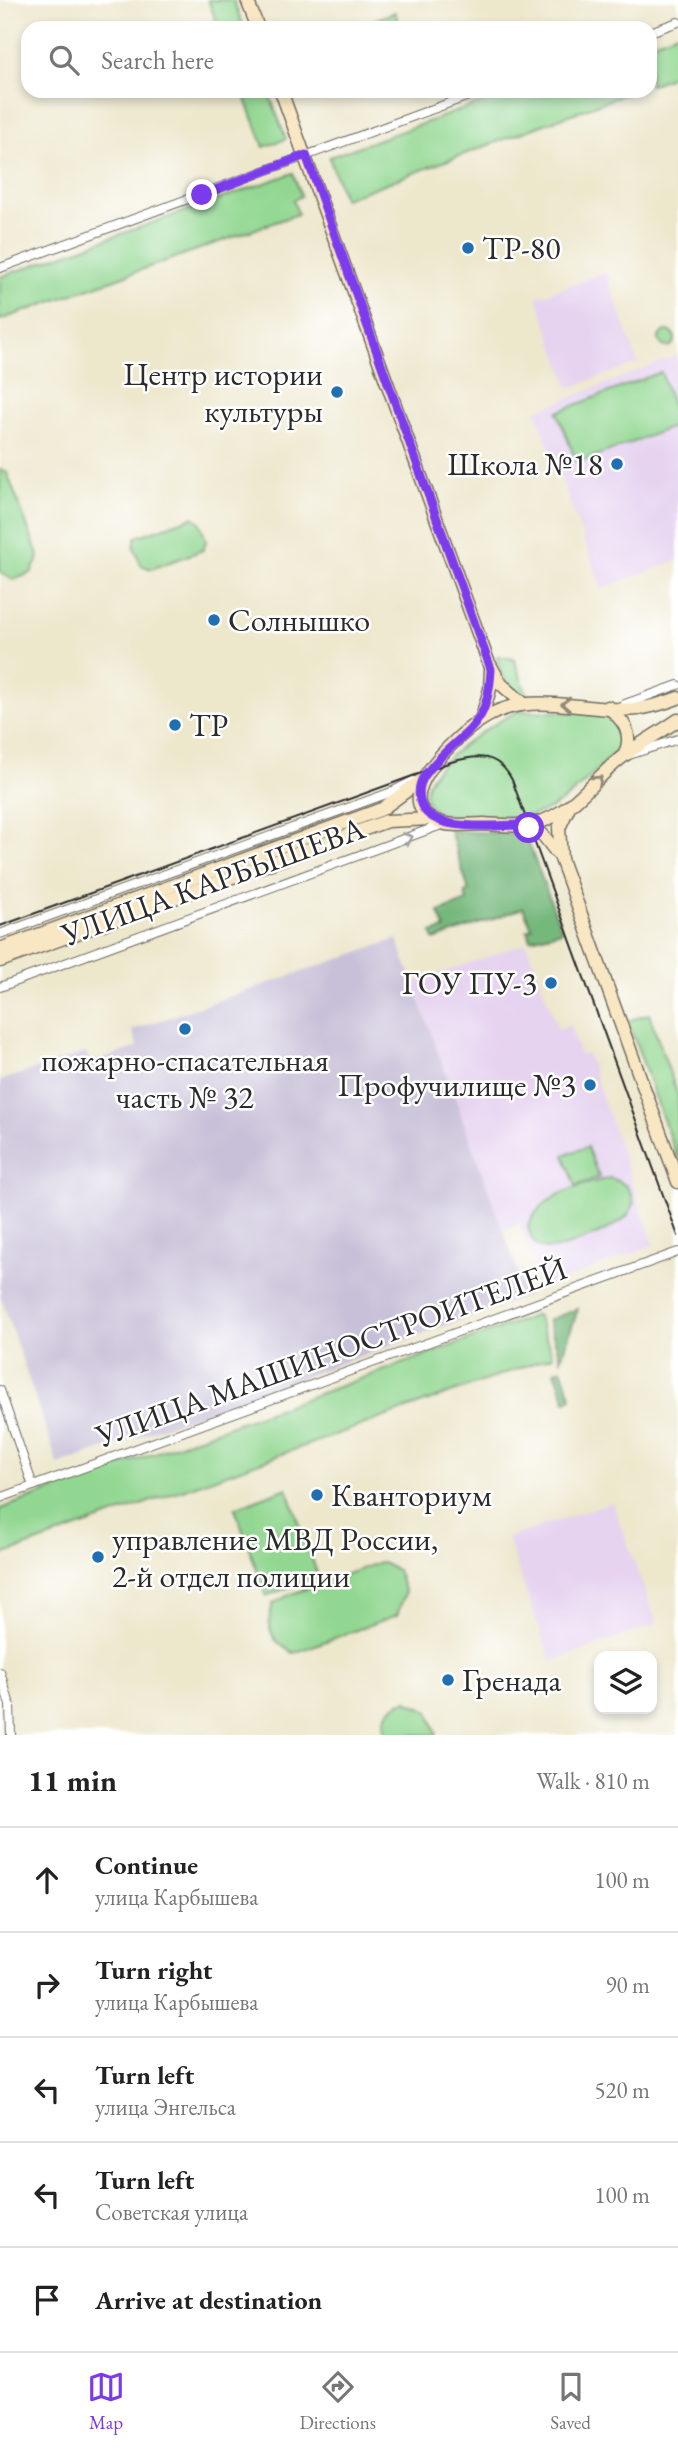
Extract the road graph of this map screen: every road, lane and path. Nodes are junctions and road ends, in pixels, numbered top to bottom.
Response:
1 (247, 0) edge
2 (255, 21) edge
3 (678, 22) edge
4 (657, 30) edge
5 (284, 98) edge
6 (463, 98) edge
7 (306, 155) junction
8 (0, 268) edge
9 (491, 669) junction
10 (678, 685) edge
11 (678, 698) edge
12 (524, 704) junction
13 (608, 707) junction
14 (481, 720) junction
15 (678, 720) edge
16 (678, 738) edge
17 (624, 755) junction
18 (422, 778) junction
19 (570, 806) junction
20 (438, 821) junction
21 (520, 825) junction
22 (561, 859) junction
23 (0, 934) edge
24 (0, 948) edge
25 (0, 961) edge
26 (0, 987) edge
27 (678, 1182) edge
28 (678, 1252) edge
29 (0, 1390) edge
30 (33, 1486) junction
31 (0, 1498) edge
32 (0, 1672) edge
33 (11, 1735) edge

1 - 2 main road
3 - 4 street
5 - 7 main road
6 - 7 street
7 - 8 street
7 - 9 main road
9 - 12 main road
9 - 14 main road
10 - 13 street, УЛИЦА КАРБЫШЕВА
11 - 13 main road, УЛИЦА КАРБЫШЕВА
13 -> 12 main road, УЛИЦА КАРБЫШЕВА
12 - 14 main road, УЛИЦА КАРБЫШЕВА
13 - 17 main road
14 - 18 main road, УЛИЦА КАРБЫШЕВА
15 - 17 main road, УЛИЦА КАРБЫШЕВА
16 - 17 street, УЛИЦА КАРБЫШЕВА
19 -> 17 main road, УЛИЦА КАРБЫШЕВА
18 - 20 main road
18 - 23 street, УЛИЦА КАРБЫШЕВА
18 - 24 main road, УЛИЦА КАРБЫШЕВА
19 - 21 main road, УЛИЦА КАРБЫШЕВА
19 - 22 main road
20 - 21 main road, УЛИЦА КАРБЫШЕВА
20 - 25 main road, УЛИЦА КАРБЫШЕВА
26 -> 20 street, УЛИЦА КАРБЫШЕВА
21 - 22 main road
22 - 27 main road
28 - 30 street, УЛИЦА МАШИНОСТРОИТЕЛЕЙ
29 - 30 street
30 - 31 street, УЛИЦА МАШИНОСТРОИТЕЛЕЙ
32 - 33 street

